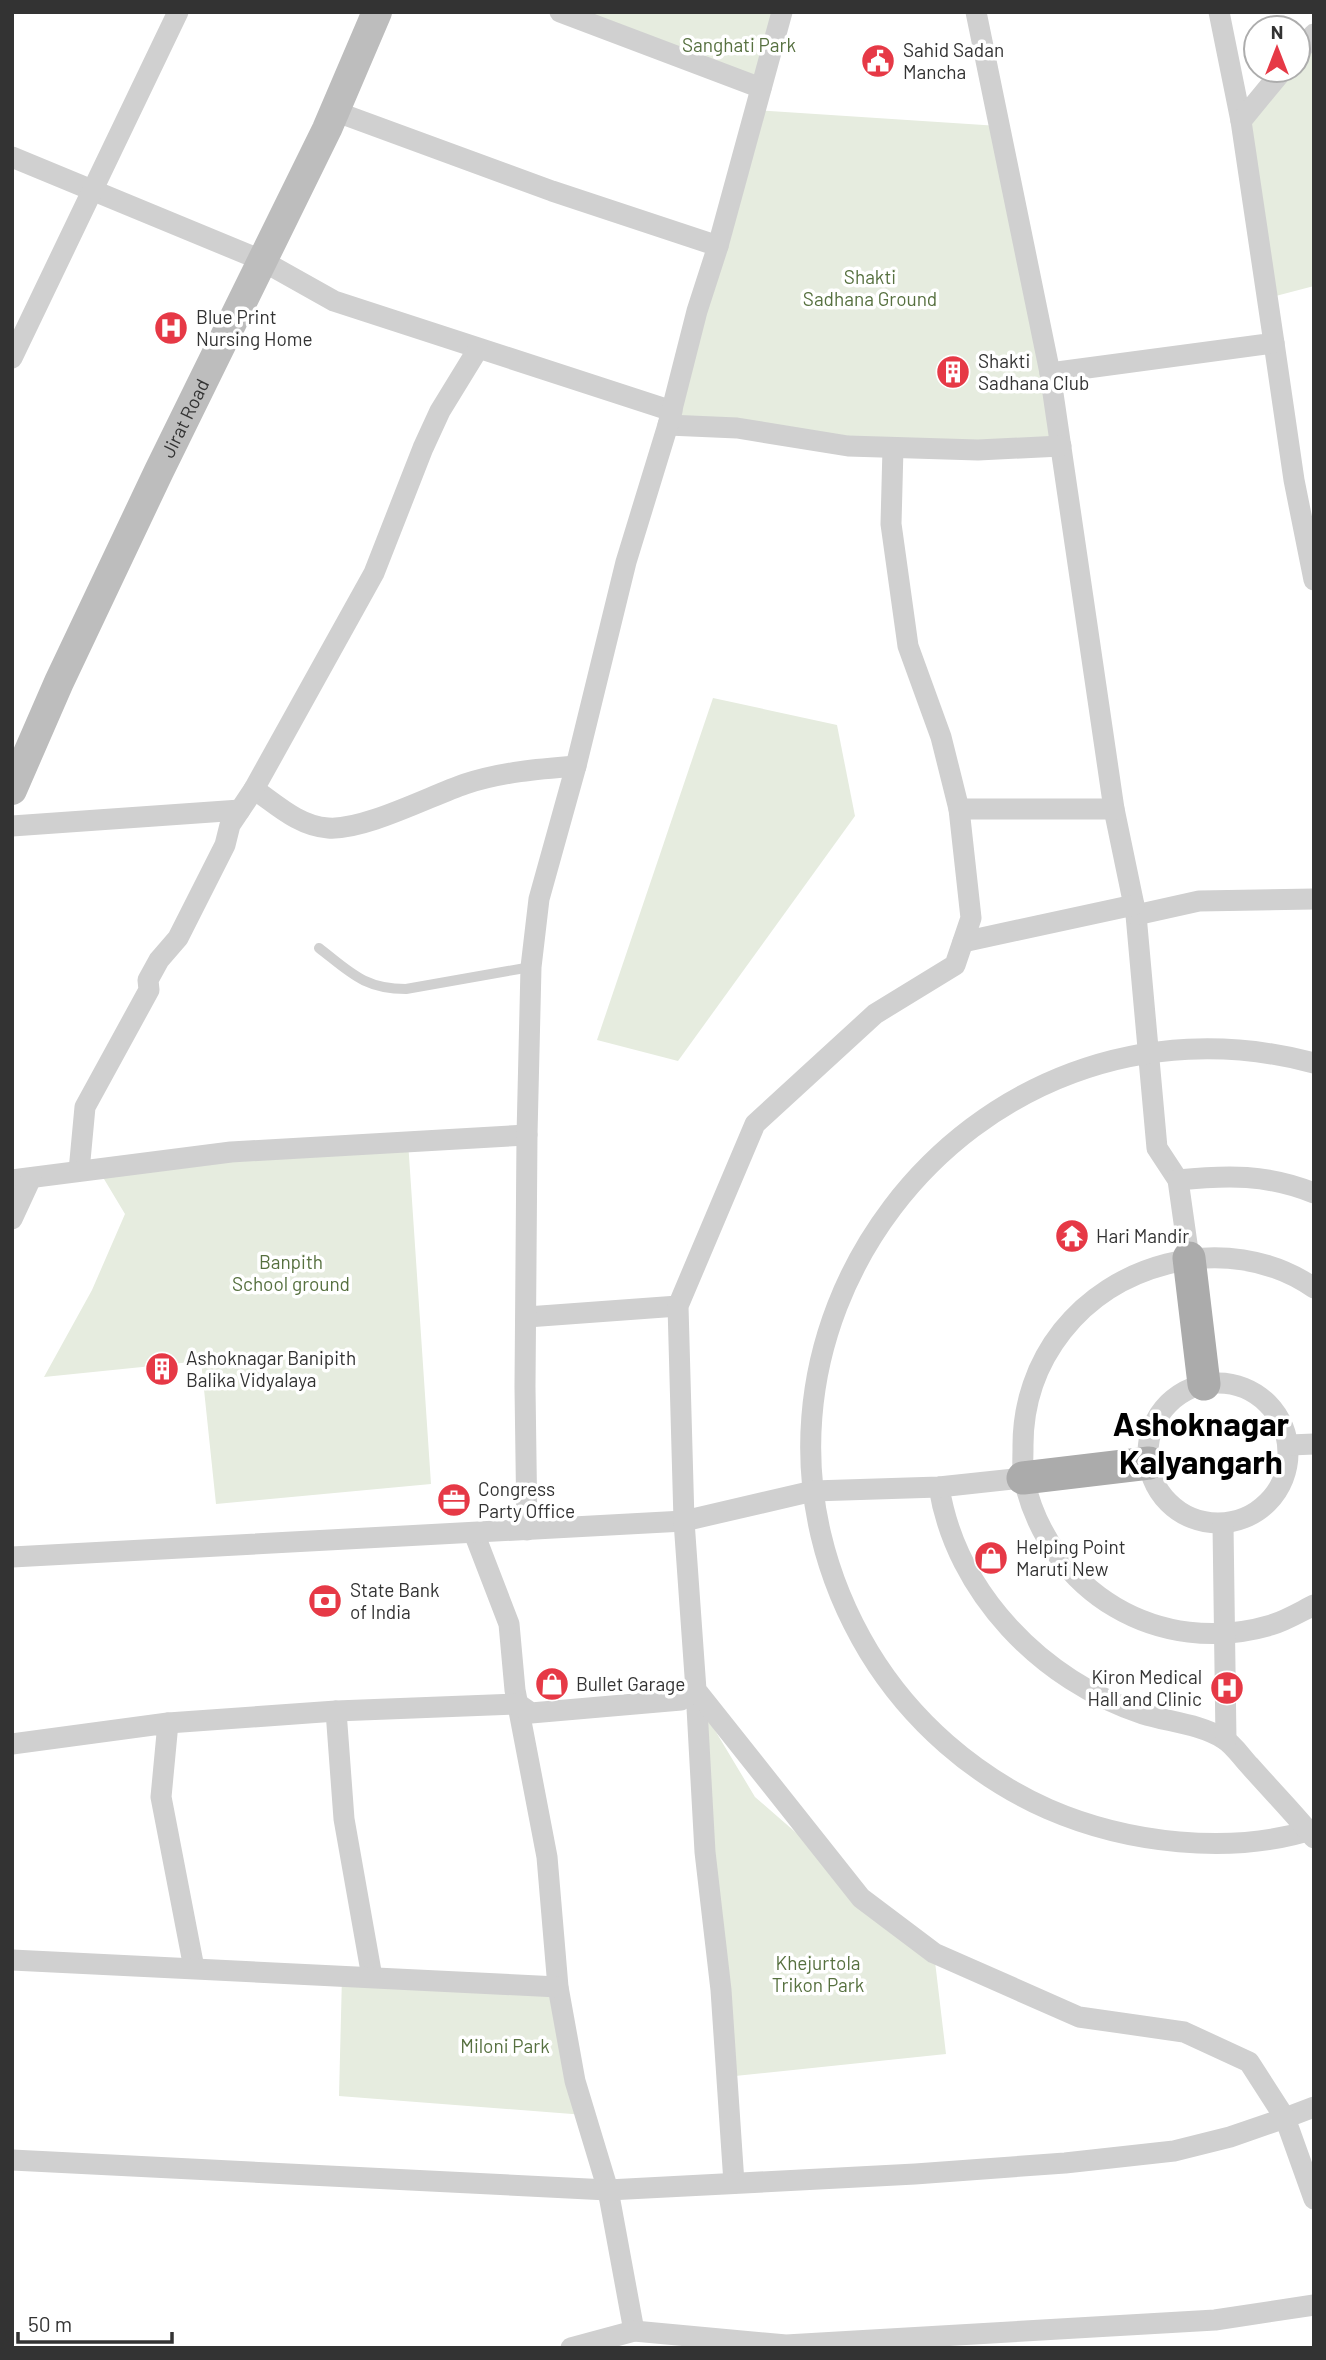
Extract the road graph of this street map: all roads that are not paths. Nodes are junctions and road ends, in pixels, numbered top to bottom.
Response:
1 (178, 12) edge
2 (377, 12) edge
3 (560, 12) edge
4 (782, 12) edge
5 (976, 12) edge
6 (1219, 12) edge
7 (1271, 84) edge
8 (761, 88) junction
9 (334, 111) junction
10 (1241, 121) junction
11 (12, 157) edge
12 (93, 191) junction
13 (718, 246) junction
14 (261, 260) junction
15 (1274, 343) junction
16 (478, 349) junction
17 (12, 358) edge
18 (1050, 373) junction
19 (670, 418) junction
20 (1061, 446) junction
21 (893, 448) junction
22 (1309, 522) edge
23 (1314, 580) edge
24 (576, 766) junction
25 (254, 789) junction
26 (12, 790) edge
27 (959, 809) junction
28 (1114, 809) junction
29 (240, 810) junction
30 (12, 826) edge
31 (1314, 899) edge
32 (1135, 910) junction
33 (963, 942) junction
34 (319, 948) dead end
35 (531, 967) junction
36 (1148, 1054) junction
37 (1314, 1063) edge
38 (527, 1135) junction
39 (79, 1171) junction
40 (21, 1179) edge
41 (1178, 1180) junction
42 (1314, 1194) edge
43 (12, 1219) edge
44 (1189, 1258) junction
45 (1314, 1288) edge
46 (678, 1306) junction
47 (527, 1317) junction
48 (1204, 1384) junction
49 (1314, 1444) edge
50 (1290, 1446) junction
51 (1149, 1463) junction
52 (1023, 1478) junction
53 (939, 1487) junction
54 (813, 1491) junction
55 (684, 1521) junction
56 (1223, 1525) junction
57 (527, 1530) junction
58 (474, 1533) junction
59 (12, 1558) edge
60 (1314, 1605) edge
61 (1225, 1635) junction
62 (695, 1690) junction
63 (518, 1704) junction
64 (336, 1711) junction
65 (168, 1723) junction
66 (1226, 1740) junction
67 (12, 1744) edge
68 (1312, 1833) edge
69 (12, 1960) edge
70 (194, 1968) junction
71 (372, 1977) junction
72 (558, 1987) junction
73 (1314, 2107) edge
74 (1284, 2118) junction
75 (12, 2160) edge
76 (734, 2183) junction
77 (608, 2190) junction
78 (1314, 2199) edge
79 (1314, 2305) edge
80 (634, 2331) junction
81 (1105, 2338) edge
82 (571, 2348) edge

1 - 12 street
2 - 9 main road, Jirat Road
3 - 8 street
4 - 8 street
5 - 18 street
6 - 10 street
7 - 10 street
8 - 13 street
9 - 13 street
9 - 14 main road, Jirat Road
10 - 15 street
11 - 12 street
12 - 14 street
12 - 17 street
13 - 19 street
14 - 16 street
14 - 26 main road, Jirat Road
15 - 18 street
15 - 22 street
16 - 19 street
16 - 25 street
18 - 20 street
19 - 21 street
19 - 24 street
20 - 21 street
20 - 28 street
21 - 27 street
22 - 23 street
24 - 25 street
24 - 35 street
25 - 29 street
27 - 28 street
27 - 33 street
28 - 32 street
29 - 30 street
29 - 39 street
31 - 32 street
32 - 33 street
32 - 36 street
33 - 46 street
34 - 35 lane
35 - 38 street
36 - 37 street
36 - 41 street
36 - 54 street
38 - 39 street
38 - 47 street
39 - 40 street
40 - 43 street
41 - 42 street
41 - 44 street
44 - 45 street
44 - 48 main road
44 - 52 street
46 - 47 street
46 - 55 street
47 - 57 street
48 - 50 street
48 - 51 street
49 - 50 street
50 - 56 street
51 - 52 main road
51 - 56 street
52 - 53 street
52 - 61 street
53 - 54 street
53 - 66 street
54 - 55 street
54 - 68 street
55 - 57 street
55 - 62 street
56 - 61 street
57 - 58 street
58 - 59 street
58 - 63 street
60 - 61 street
61 - 66 street
62 - 63 street
62 - 74 street
62 - 76 street
63 - 64 street
63 - 72 street
64 - 65 street
64 - 71 street
65 - 67 street
65 - 70 street
66 - 68 street
69 - 70 street
70 - 71 street
71 - 72 street
72 - 77 street
73 - 74 street
74 - 76 street
74 - 78 street
75 - 77 street
76 - 77 street
77 - 80 street
79 - 81 street
80 - 81 street
80 - 82 street

